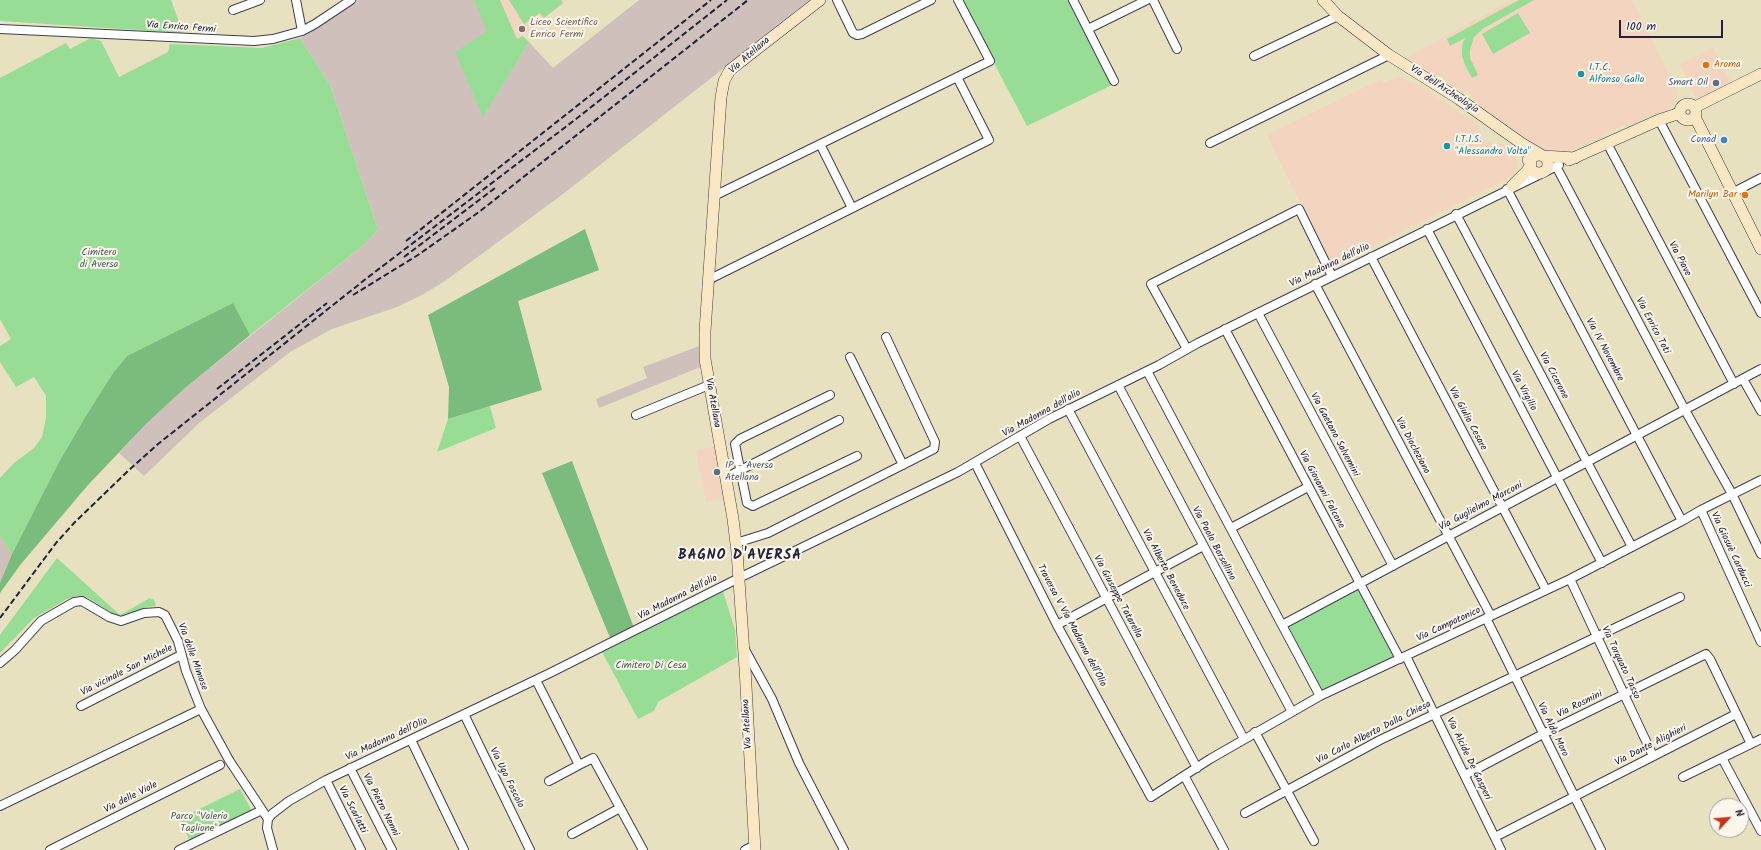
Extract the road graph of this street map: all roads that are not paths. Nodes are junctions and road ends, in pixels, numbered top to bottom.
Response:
1 (260, 0) edge
2 (296, 0) edge
3 (351, 0) edge
4 (820, 0) edge
5 (837, 0) edge
6 (931, 0) edge
7 (958, 0) edge
8 (1073, 0) edge
9 (1147, 0) edge
10 (1153, 0) edge
11 (1323, 0) edge
12 (233, 10) dead end
13 (1338, 16) junction
14 (0, 29) edge
15 (1088, 29) junction
16 (302, 31) junction
17 (1177, 49) dead end
18 (1254, 56) dead end
19 (1389, 56) junction
20 (1761, 74) edge
21 (957, 77) junction
22 (1114, 81) dead end
23 (1695, 112) junction
24 (1660, 120) junction
25 (1210, 143) dead end
26 (1521, 143) junction
27 (1607, 143) junction
28 (820, 144) junction
29 (1575, 158) junction
30 (1531, 164) junction
31 (1550, 164) junction
32 (1761, 178) edge
33 (1510, 188) junction
34 (1732, 193) junction
35 (714, 196) junction
36 (852, 208) junction
37 (1456, 214) junction
38 (1427, 229) junction
39 (1761, 249) edge
40 (1371, 257) junction
41 (1332, 276) junction
42 (708, 280) junction
43 (1315, 284) junction
44 (1258, 313) junction
45 (1761, 313) edge
46 (1225, 329) junction
47 (886, 337) dead end
48 (1187, 349) junction
49 (850, 357) dead end
50 (1761, 369) edge
51 (1147, 371) junction
52 (1743, 379) junction
53 (1734, 384) junction
54 (709, 385) junction
55 (1118, 385) junction
56 (830, 395) dead end
57 (1068, 409) junction
58 (1686, 410) junction
59 (1761, 411) edge
60 (636, 415) dead end
61 (839, 420) dead end
62 (1638, 435) junction
63 (1020, 436) junction
64 (858, 456) dead end
65 (975, 462) junction
66 (1587, 462) junction
67 (903, 465) junction
68 (740, 470) junction
69 (725, 478) junction
70 (1557, 478) junction
71 (1761, 480) edge
72 (1308, 487) junction
73 (1732, 494) junction
74 (1502, 508) junction
75 (1701, 510) junction
76 (1682, 521) junction
77 (1231, 528) junction
78 (1448, 536) junction
79 (736, 543) junction
80 (1203, 546) junction
81 (1632, 547) junction
82 (1761, 554) edge
83 (1602, 563) junction
84 (1393, 566) junction
85 (1154, 571) junction
86 (739, 578) junction
87 (1570, 579) junction
88 (1359, 584) junction
89 (1546, 590) junction
90 (1680, 597) dead end
91 (1106, 598) junction
92 (1488, 617) junction
93 (1057, 624) junction
94 (1282, 625) junction
95 (1597, 637) junction
96 (1761, 642) edge
97 (744, 647) junction
98 (181, 655) junction
99 (1403, 657) junction
100 (0, 663) edge
101 (550, 673) joint
102 (1515, 677) junction
103 (536, 680) junction
104 (1624, 694) junction
105 (1320, 696) junction
106 (81, 706) dead end
107 (201, 708) junction
108 (1292, 712) junction
109 (1434, 713) junction
110 (464, 714) junction
111 (1736, 714) junction
112 (1255, 732) junction
113 (1543, 734) junction
114 (1244, 739) junction
115 (1761, 739) edge
116 (411, 740) junction
117 (1751, 744) junction
118 (1653, 756) junction
119 (1722, 758) junction
120 (220, 765) dead end
121 (579, 765) junction
122 (350, 768) junction
123 (1197, 768) junction
124 (1464, 775) junction
125 (1185, 776) junction
126 (1683, 777) dead end
127 (326, 780) junction
128 (549, 781) dead end
129 (1287, 790) junction
130 (1574, 797) junction
131 (1151, 798) joint
132 (0, 806) edge
133 (620, 808) junction
134 (262, 810) junction
135 (1245, 813) dead end
136 (268, 819) junction
137 (1761, 832) edge
138 (572, 834) dead end
139 (1495, 837) junction
140 (1314, 841) dead end
141 (751, 848) edge
142 (50, 850) edge
143 (179, 850) edge
144 (273, 850) edge
145 (362, 850) edge
146 (392, 850) edge
147 (464, 850) edge
148 (530, 850) edge
149 (643, 850) edge
150 (844, 850) edge
151 (1224, 850) edge
152 (1501, 850) edge
153 (1601, 850) edge

1 - 12 street
2 - 16 street
3 - 16 street, Via Enrico Fermi
4 - 35 main road, Via Atellana
5 - 6 street
7 - 21 street
8 - 15 street
9 - 15 street
10 - 17 street
11 - 13 main road, Via dell'Archeologia
13 - 18 street
13 - 19 main road, Via dell'Archeologia
14 - 16 street, Via Enrico Fermi
15 - 22 street
19 - 25 street
19 - 26 main road, Via dell'Archeologia
20 - 23 main road
21 - 28 street
21 - 36 street
23 - 24 main road, Via dell'Archeologia
23 - 34 main road
24 - 27 main road, Via dell'Archeologia
24 - 45 street
26 - 30 main road
26 - 31 main road, Via dell'Archeologia
27 - 29 main road, Via dell'Archeologia
27 - 53 street, Via Piave
28 - 35 street
28 - 36 street
29 - 31 main road, Via dell'Archeologia
29 - 31 main road, Via dell'Archeologia
30 - 31 main road
30 - 31 main road
30 - 33 main road
31 - 33 street, Via Madonna dell'olio
31 - 58 street, Via Enrico Toti
32 - 34 street
33 - 37 street, Via Madonna dell'olio
33 - 62 street, Via IV Novembre
34 - 39 main road
35 - 42 main road, Via Atellana
36 - 42 street
37 - 38 street, Via Madonna dell'olio
37 - 66 street, Via Cicerone
38 - 40 street, Via Madonna dell'olio
38 - 70 street, Via Virgilio
40 - 41 street, Via Madonna dell'olio
40 - 74 street, Via Giulio Cesare
41 - 43 street, Via Madonna dell'olio
41 - 48 street
42 - 54 main road, Via Atellana
43 - 44 street, Via Madonna dell'olio
43 - 78 street, Via Diocleziano
44 - 46 street, Via Madonna dell'olio
44 - 84 street, Via Gaetano Salvemini
46 - 48 street, Via Madonna dell'olio
46 - 72 street, Via Giovanni Falcone
47 - 67 street
48 - 51 street, Via Madonna dell'olio
49 - 67 street
50 - 52 street, Via Guglielmo Marconi
51 - 55 street, Via Madonna dell'olio
51 - 77 street
52 - 53 street, Via Guglielmo Marconi
52 - 59 street
53 - 58 street, Via Guglielmo Marconi
54 - 60 street
54 - 69 main road, Via Atellana
55 - 57 street, Via Madonna dell'olio
55 - 80 street, Via Paolo Borsellino
56 - 68 street
57 - 63 street, Via Madonna dell'olio
57 - 85 street, Via Alberto Beneduce
58 - 62 street, Via Guglielmo Marconi
58 - 73 street, Via Enrico Toti
61 - 68 street
62 - 66 street, Via Guglielmo Marconi
62 - 76 street, Via IV Novembre
63 - 65 street, Via Madonna dell'olio
63 - 91 street, Via Giuseppe Tatarella
64 - 68 street
65 - 86 street, Via Madonna dell'olio
65 - 93 street, Traversa V Via Madonna dell'Olio
66 - 70 street, Via Guglielmo Marconi
66 - 81 street, Via Cicerone
67 - 79 street
68 - 69 street
69 - 79 main road, Via Atellana
70 - 74 street, Via Guglielmo Marconi
70 - 83 street, Via Virgilio
71 - 73 street, Via Campotonico
72 - 77 street
72 - 88 street, Via Giovanni Falcone
73 - 75 street, Via Campotonico
73 - 82 street, Via Enrico Toti
74 - 78 street, Via Guglielmo Marconi
74 - 89 street, Via Giulio Cesare
75 - 76 street, Via Campotonico
75 - 96 street, Via Giosuè Carducci
76 - 81 street, Via Campotonico
77 - 94 street
78 - 84 street, Via Guglielmo Marconi
78 - 92 street, Via Diocleziano
79 - 86 main road, Via Atellana
80 - 85 street
80 - 108 street, Via Paolo Borsellino
81 - 83 street, Via Campotonico
83 - 87 street, Via Campotonico
84 - 88 street, Via Guglielmo Marconi
85 - 91 street
85 - 114 street, Via Alberto Beneduce
86 - 97 main road, Via Atellana
86 - 101 street, Via Madonna dell'olio
87 - 89 street, Via Campotonico
87 - 95 street, Via Torquato Tasso
88 - 94 street, Via Guglielmo Marconi
88 - 99 street, Via Giovanni Falcone
89 - 92 street, Via Campotonico
90 - 95 street, Via Carlo Alberto Dalla Chiesa
91 - 93 street
91 - 123 street, Via Giuseppe Tatarella
92 - 99 street, Via Campotonico
92 - 102 street, Via Aldo Moro
93 - 131 street, Traversa V Via Madonna dell'Olio
94 - 105 street
95 - 102 street, Via Carlo Alberto Dalla Chiesa
95 - 104 street, Via Torquato Tasso
97 - 141 main road, Via Atellana
97 - 150 street
98 - 100 street, Via delle Mimose
98 - 106 street, Via vicinale San Michele
98 - 107 street, Via delle Mimose
99 - 105 street, Via Campotonico
99 - 109 street, Via Alcide De Gasperi
101 - 103 street, Via Madonna dell'Olio
102 - 109 street, Via Carlo Alberto Dalla Chiesa
102 - 113 street, Via Aldo Moro
103 - 110 street, Via Madonna dell'Olio
103 - 121 street
104 - 111 street, Via Rosmini
104 - 113 street, Via Rosmini
104 - 118 street, Via Torquato Tasso
105 - 108 street, Via Campotonico
107 - 132 street
107 - 134 street, Via delle Mimose
108 - 112 street, Via Campotonico
109 - 124 street, Via Alcide De Gasperi
109 - 129 street, Via Carlo Alberto Dalla Chiesa
110 - 116 street, Via Madonna dell'Olio
110 - 148 street, Via Ugo Foscolo
111 - 117 street
111 - 118 street, Via Dante Alighieri
112 - 114 street, Via Campotonico
112 - 129 street
113 - 124 street, Via Rosmini
113 - 130 street, Via Aldo Moro
114 - 123 street, Via Campotonico
115 - 117 street
116 - 122 street, Via Madonna dell'Olio
116 - 147 street
117 - 119 street
118 - 130 street, Via Dante Alighieri
119 - 126 street
119 - 137 street
120 - 142 street, Via delle Viole
121 - 128 street
121 - 133 street
122 - 127 street, Via Madonna dell'Olio
122 - 146 street, Via Pietro Nenni
123 - 125 street, Via Campotonico
124 - 139 street, Via Alcide De Gasperi
125 - 131 street, Via Campotonico
125 - 151 street
127 - 136 street, Via Madonna dell'Olio
127 - 145 street, Via Scarlatti
129 - 135 street, Via Carlo Alberto Dalla Chiesa
129 - 140 street
130 - 139 street, Via Dante Alighieri
130 - 153 street, Via Aldo Moro
133 - 138 street
133 - 149 street
134 - 136 street, Via delle Mimose
134 - 143 street
136 - 144 street
139 - 152 street, Via Alcide De Gasperi

